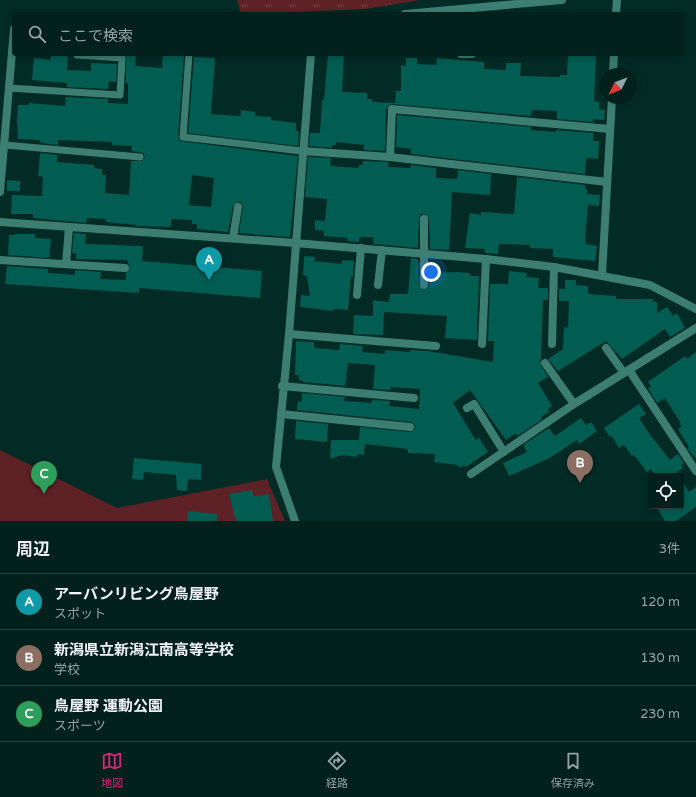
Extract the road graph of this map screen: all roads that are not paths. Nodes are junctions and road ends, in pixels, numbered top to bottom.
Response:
1 (562, 0) edge
2 (617, 0) edge
3 (476, 10) edge
4 (441, 12) edge
5 (616, 12) edge
6 (12, 53) edge
7 (92, 56) edge
8 (189, 56) edge
9 (310, 56) edge
10 (614, 56) edge
11 (613, 68) edge
12 (9, 88) junction
13 (612, 104) edge
14 (610, 129) junction
15 (5, 145) junction
16 (302, 151) junction
17 (140, 156) dead end
18 (390, 157) junction
19 (607, 182) junction
20 (0, 192) edge
21 (238, 207) dead end
22 (424, 219) dead end
23 (0, 222) edge
24 (69, 227) junction
25 (233, 238) junction
26 (295, 243) junction
27 (361, 248) junction
28 (382, 250) junction
29 (425, 254) junction
30 (486, 259) junction
31 (0, 260) edge
32 (66, 264) junction
33 (554, 267) junction
34 (125, 268) dead end
35 (602, 275) junction
36 (378, 285) dead end
37 (424, 285) dead end
38 (357, 295) dead end
39 (696, 309) edge
40 (696, 328) edge
41 (288, 334) junction
42 (482, 344) dead end
43 (552, 344) dead end
44 (436, 346) dead end
45 (606, 348) dead end
46 (545, 363) dead end
47 (626, 372) junction
48 (282, 386) junction
49 (414, 398) dead end
50 (574, 404) junction
51 (467, 408) dead end
52 (281, 414) junction
53 (410, 428) dead end
54 (504, 452) junction
55 (696, 471) edge
56 (471, 474) dead end
57 (295, 521) edge

1 - 3 street
2 - 5 street
3 - 4 street
6 - 12 street
7 - 12 lane
8 - 16 lane
9 - 16 street
10 - 11 street
12 - 15 street
13 - 14 street
14 - 18 street
14 - 19 street
15 - 17 lane
15 - 20 street
16 - 18 street
16 - 26 street
18 - 19 street
19 - 35 street
21 - 25 street
22 - 29 street
23 - 24 street
24 - 25 street
24 - 32 street
25 - 26 street
26 - 27 street
26 - 41 street
27 - 28 street
27 - 38 street
28 - 29 street
28 - 36 street
29 - 30 street
29 - 37 street
30 - 33 street
30 - 42 street
31 - 32 street
32 - 34 street
33 - 35 street
33 - 43 street
35 - 39 street
40 - 47 street
41 - 44 street
41 - 48 street
45 - 47 street
46 - 50 street
47 - 50 street
47 - 55 street
48 - 49 street
48 - 52 street
50 - 54 street
51 - 54 street
52 - 53 street
52 - 57 street
54 - 56 street

